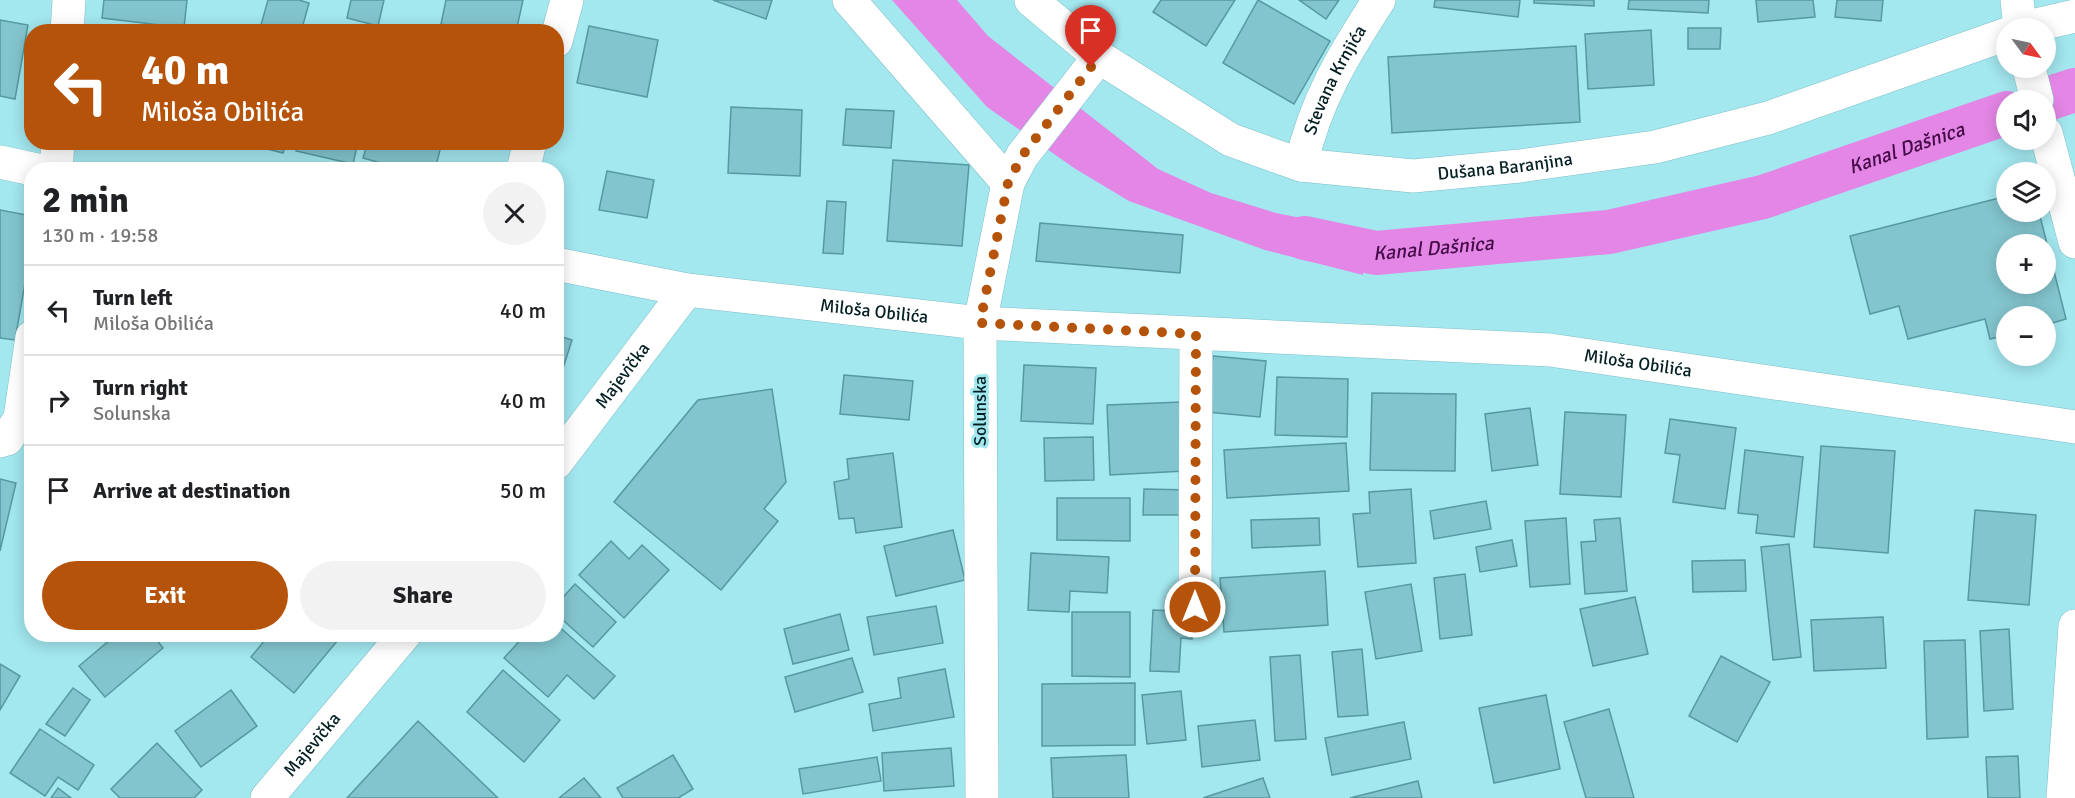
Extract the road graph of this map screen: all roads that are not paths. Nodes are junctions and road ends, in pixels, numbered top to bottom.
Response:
1 (69, 0) edge
2 (567, 0) edge
3 (849, 0) edge
4 (1031, 0) edge
5 (1380, 0) edge
6 (2017, 0) edge
7 (2075, 16) edge
8 (2020, 18) edge
9 (2056, 20) edge
10 (68, 24) edge
11 (561, 24) edge
12 (1996, 38) edge
13 (1091, 67) junction
14 (2057, 156) edge
15 (0, 162) edge
16 (1301, 165) junction
17 (24, 167) edge
18 (1015, 170) junction
19 (2075, 242) edge
20 (564, 266) edge
21 (687, 290) junction
22 (980, 323) junction
23 (1196, 334) junction
24 (24, 391) edge
25 (2075, 427) edge
26 (0, 441) edge
27 (564, 452) edge
28 (1195, 607) dead end
29 (2075, 626) edge
30 (398, 642) edge
31 (267, 798) edge
32 (982, 798) edge
33 (2063, 798) edge

1 - 10 street
2 - 11 street
3 - 18 street
4 - 13 street, Dušana Baranjina
5 - 16 street, Stevana Krnjića
6 - 8 street
7 - 9 street
12 - 16 street, Dušana Baranjina
13 - 16 street, Dušana Baranjina
13 - 18 street, Solunska
14 - 19 street
15 - 17 street
18 - 22 street, Solunska
20 - 21 street, Miloša Obilića
21 - 22 street, Miloša Obilića
21 - 27 street, Majevička
22 - 23 street, Miloša Obilića
22 - 32 street, Solunska
23 - 25 street, Miloša Obilića
23 - 28 street
24 - 26 street
29 - 33 street
30 - 31 street, Majevička

